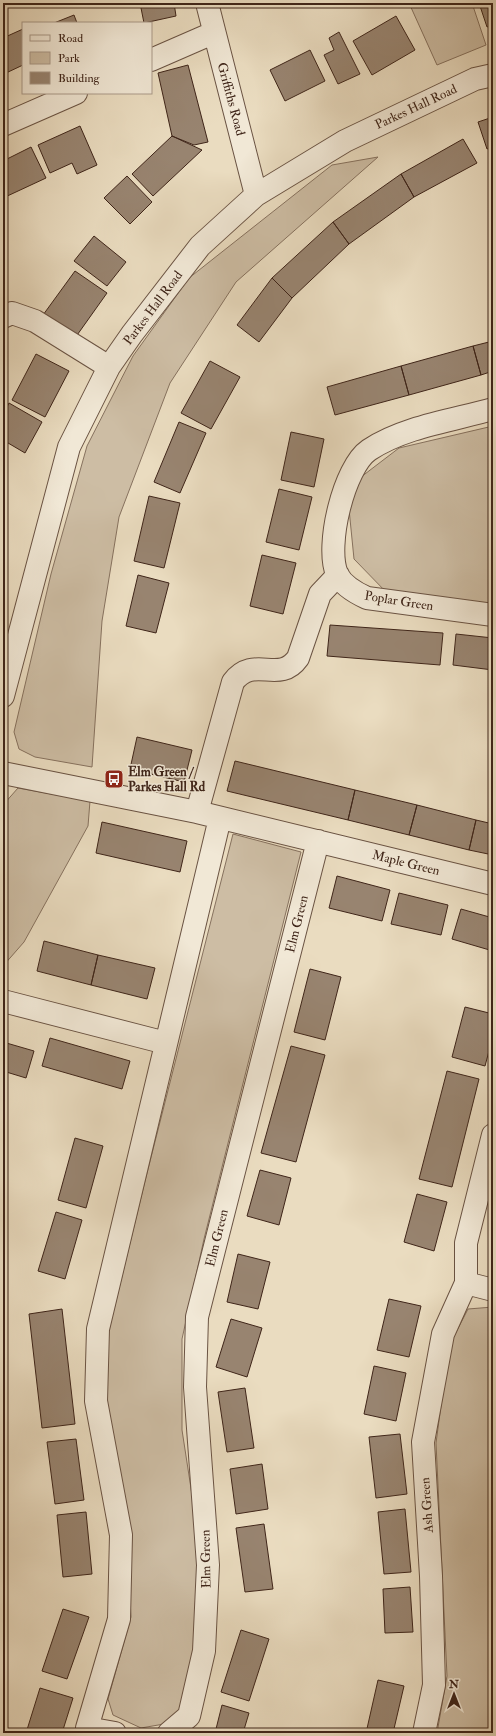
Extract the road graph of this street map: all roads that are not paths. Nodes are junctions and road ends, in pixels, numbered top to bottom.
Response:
1 (207, 3) edge
2 (213, 33) junction
3 (152, 60) edge
4 (493, 75) edge
5 (74, 94) edge
6 (3, 125) edge
7 (256, 195) junction
8 (3, 317) edge
9 (109, 367) junction
10 (493, 410) edge
11 (338, 576) junction
12 (493, 615) edge
13 (9, 650) edge
14 (3, 696) edge
15 (3, 773) edge
16 (198, 812) junction
17 (220, 818) junction
18 (318, 842) junction
19 (493, 884) edge
20 (3, 1001) edge
21 (166, 1043) junction
22 (493, 1134) edge
23 (466, 1284) junction
24 (493, 1290) edge
25 (86, 1730) edge
26 (115, 1733) edge
27 (169, 1733) edge
28 (424, 1733) edge

1 - 2 street, Griffiths Road
2 - 3 street
2 - 7 street, Griffiths Road
4 - 7 street, Parkes Hall Road
5 - 6 street
7 - 9 street, Parkes Hall Road
8 - 9 street
9 - 13 street, Parkes Hall Road
10 - 11 street
11 - 12 street, Poplar Green
11 - 16 street
13 - 14 street, Parkes Hall Road
15 - 16 street
16 - 17 street
17 - 18 street
17 - 21 street
18 - 19 street, Maple Green
18 - 27 street, Elm Green
20 - 21 street
21 - 25 street
22 - 23 street
23 - 24 street
23 - 28 street, Ash Green
25 - 26 street

